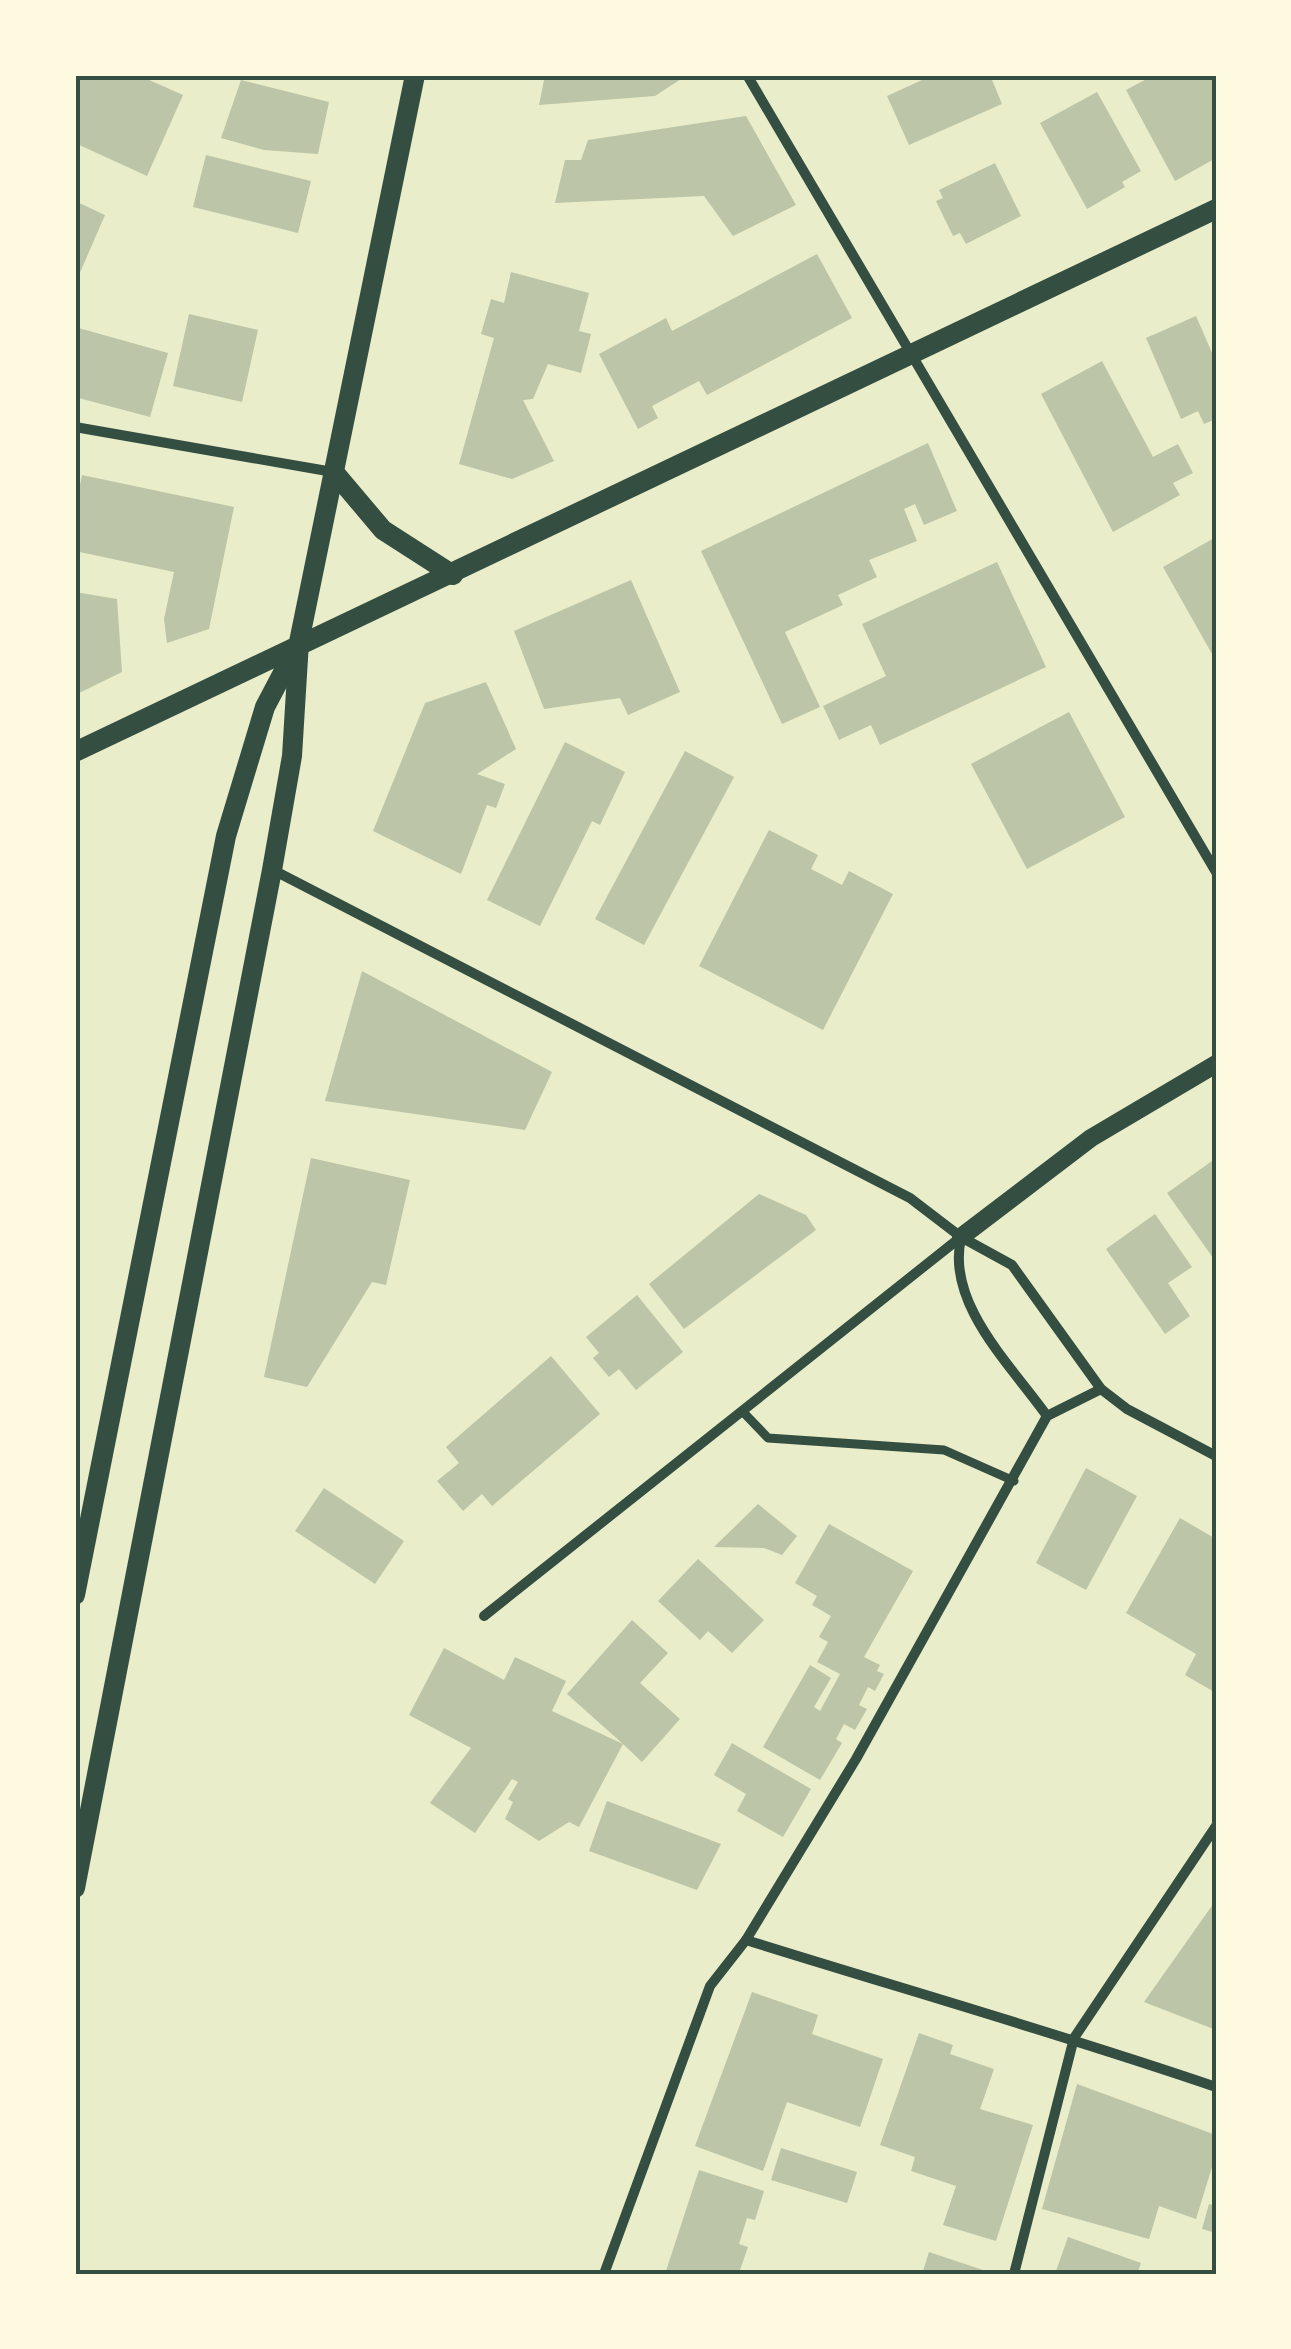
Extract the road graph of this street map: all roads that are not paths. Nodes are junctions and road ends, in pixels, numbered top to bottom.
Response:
1 (415, 75) edge
2 (747, 75) edge
3 (1216, 209) edge
4 (912, 355) junction
5 (75, 427) edge
6 (334, 472) junction
7 (452, 575) junction
8 (300, 642) junction
9 (75, 752) edge
10 (272, 870) junction
11 (1216, 872) edge
12 (1216, 1064) edge
13 (962, 1236) junction
14 (1101, 1389) junction
15 (744, 1413) junction
16 (1047, 1416) junction
17 (1216, 1456) edge
18 (1014, 1481) junction
19 (76, 1585) edge
20 (484, 1616) dead end
21 (1216, 1826) edge
22 (75, 1888) edge
23 (746, 1940) junction
24 (1074, 2038) junction
25 (1216, 2087) edge
26 (604, 2274) edge
27 (1014, 2274) edge

1 - 6 main road
2 - 4 street
3 - 4 main road
4 - 7 main road
4 - 11 street
5 - 6 street
6 - 7 main road
6 - 8 main road
7 - 8 main road
8 - 9 main road
8 - 10 main road
8 - 19 main road
10 - 13 street
10 - 22 main road
12 - 13 street
13 - 14 street
13 - 15 street
13 - 16 street
14 - 16 street
14 - 17 street
15 - 18 street
15 - 20 street
16 - 18 street
18 - 23 street
21 - 24 street
23 - 24 street
23 - 26 street
24 - 25 street
24 - 27 street

